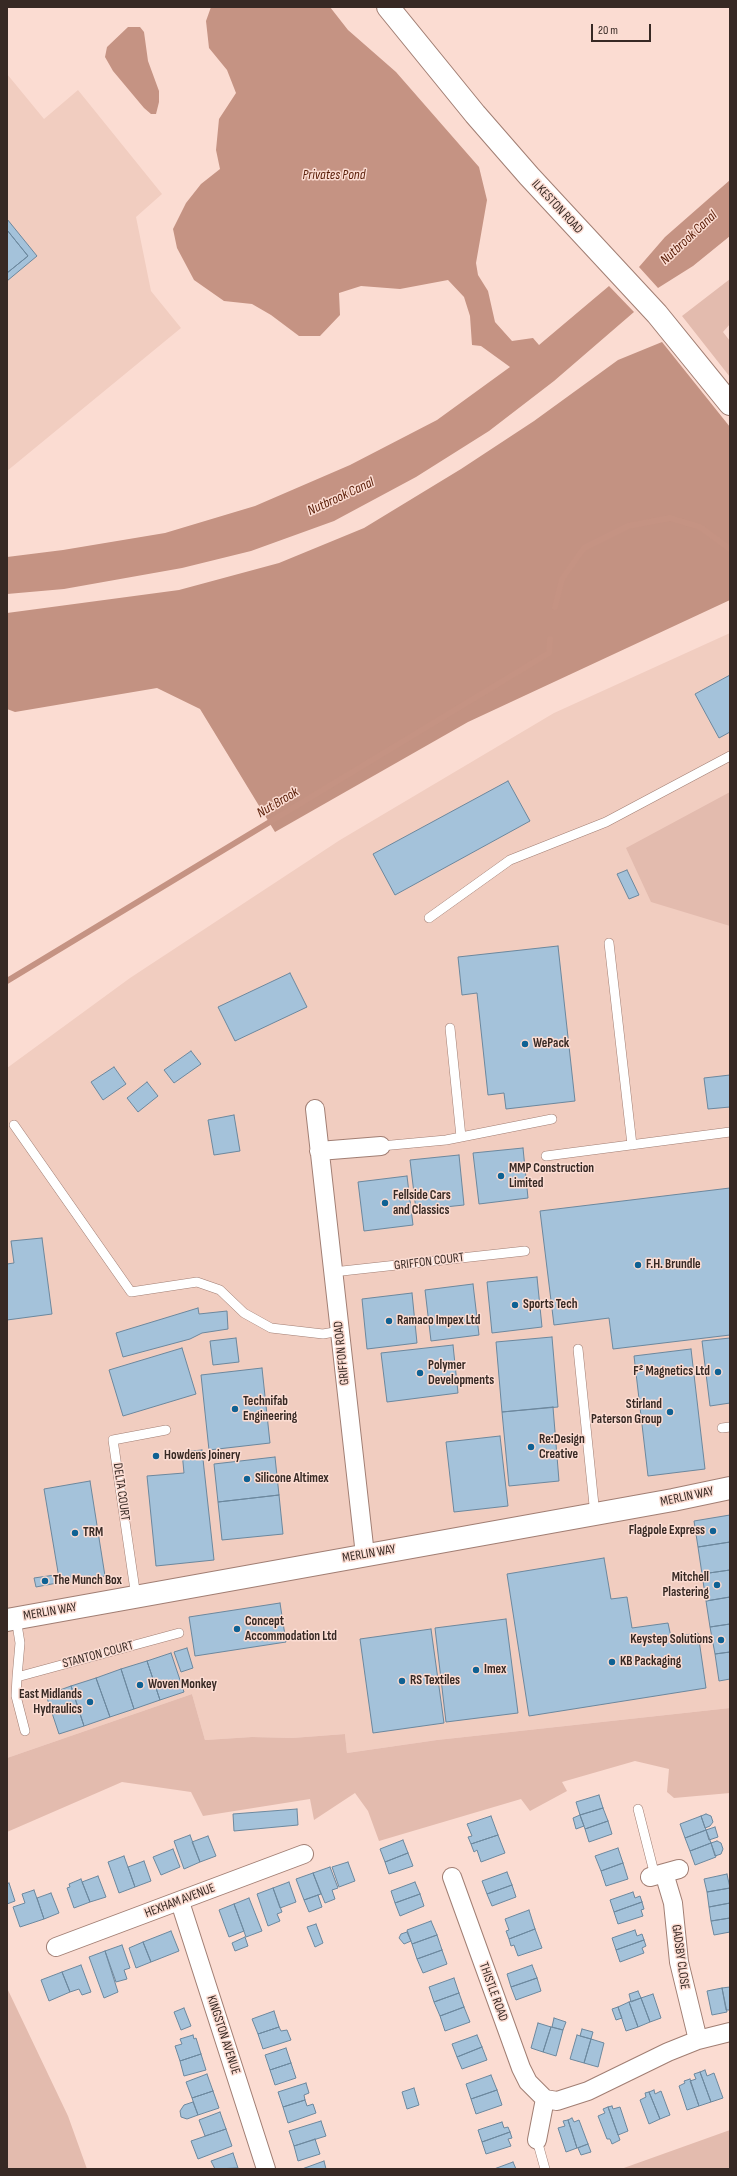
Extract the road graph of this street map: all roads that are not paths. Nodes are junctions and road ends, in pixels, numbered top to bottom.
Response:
1 (388, 7) edge
2 (730, 404) edge
3 (730, 756) edge
4 (429, 918) dead end
5 (609, 943) dead end
6 (450, 1028) dead end
7 (315, 1108) dead end
8 (552, 1119) dead end
9 (14, 1125) dead end
10 (730, 1132) edge
11 (461, 1137) junction
12 (632, 1145) junction
13 (381, 1146) joint
14 (319, 1151) junction
15 (546, 1156) dead end
16 (526, 1251) dead end
17 (333, 1272) junction
18 (340, 1331) junction
19 (578, 1349) dead end
20 (166, 1430) dead end
21 (730, 1488) edge
22 (595, 1515) junction
23 (365, 1555) junction
24 (136, 1596) junction
25 (12, 1619) edge
26 (179, 1633) dead end
27 (17, 1677) junction
28 (25, 1732) dead end
29 (638, 1809) dead end
30 (304, 1854) dead end
31 (662, 1874) joint
32 (452, 1877) dead end
33 (180, 1902) junction
34 (56, 1947) dead end
35 (730, 2032) edge
36 (698, 2040) junction
37 (545, 2099) junction
38 (537, 2140) joint
39 (266, 2169) edge
40 (545, 2169) edge

1 - 2 street, ILKESTON ROAD
3 - 4 lane
5 - 12 lane
6 - 11 lane
7 - 14 street, GRIFFON ROAD
8 - 11 lane
9 - 18 lane
10 - 12 lane
11 - 13 lane
12 - 15 lane
13 - 14 street
14 - 17 street, GRIFFON ROAD
16 - 17 lane, GRIFFON COURT
17 - 18 street, GRIFFON ROAD
18 - 23 street, GRIFFON ROAD
19 - 22 lane
20 - 24 lane, DELTA COURT
21 - 22 street, MERLIN WAY
22 - 23 street, MERLIN WAY
23 - 24 street, MERLIN WAY
24 - 25 street, MERLIN WAY
25 - 27 lane
26 - 27 lane, STANTON COURT
27 - 28 lane
29 - 31 lane, GADSBY CLOSE
30 - 33 street, HEXHAM AVENUE
31 - 36 street, GADSBY CLOSE
32 - 37 street, THISTLE ROAD
33 - 34 street, HEXHAM AVENUE
33 - 39 street, KINGSTON AVENUE
35 - 36 street
36 - 37 street
37 - 38 street
38 - 40 lane

